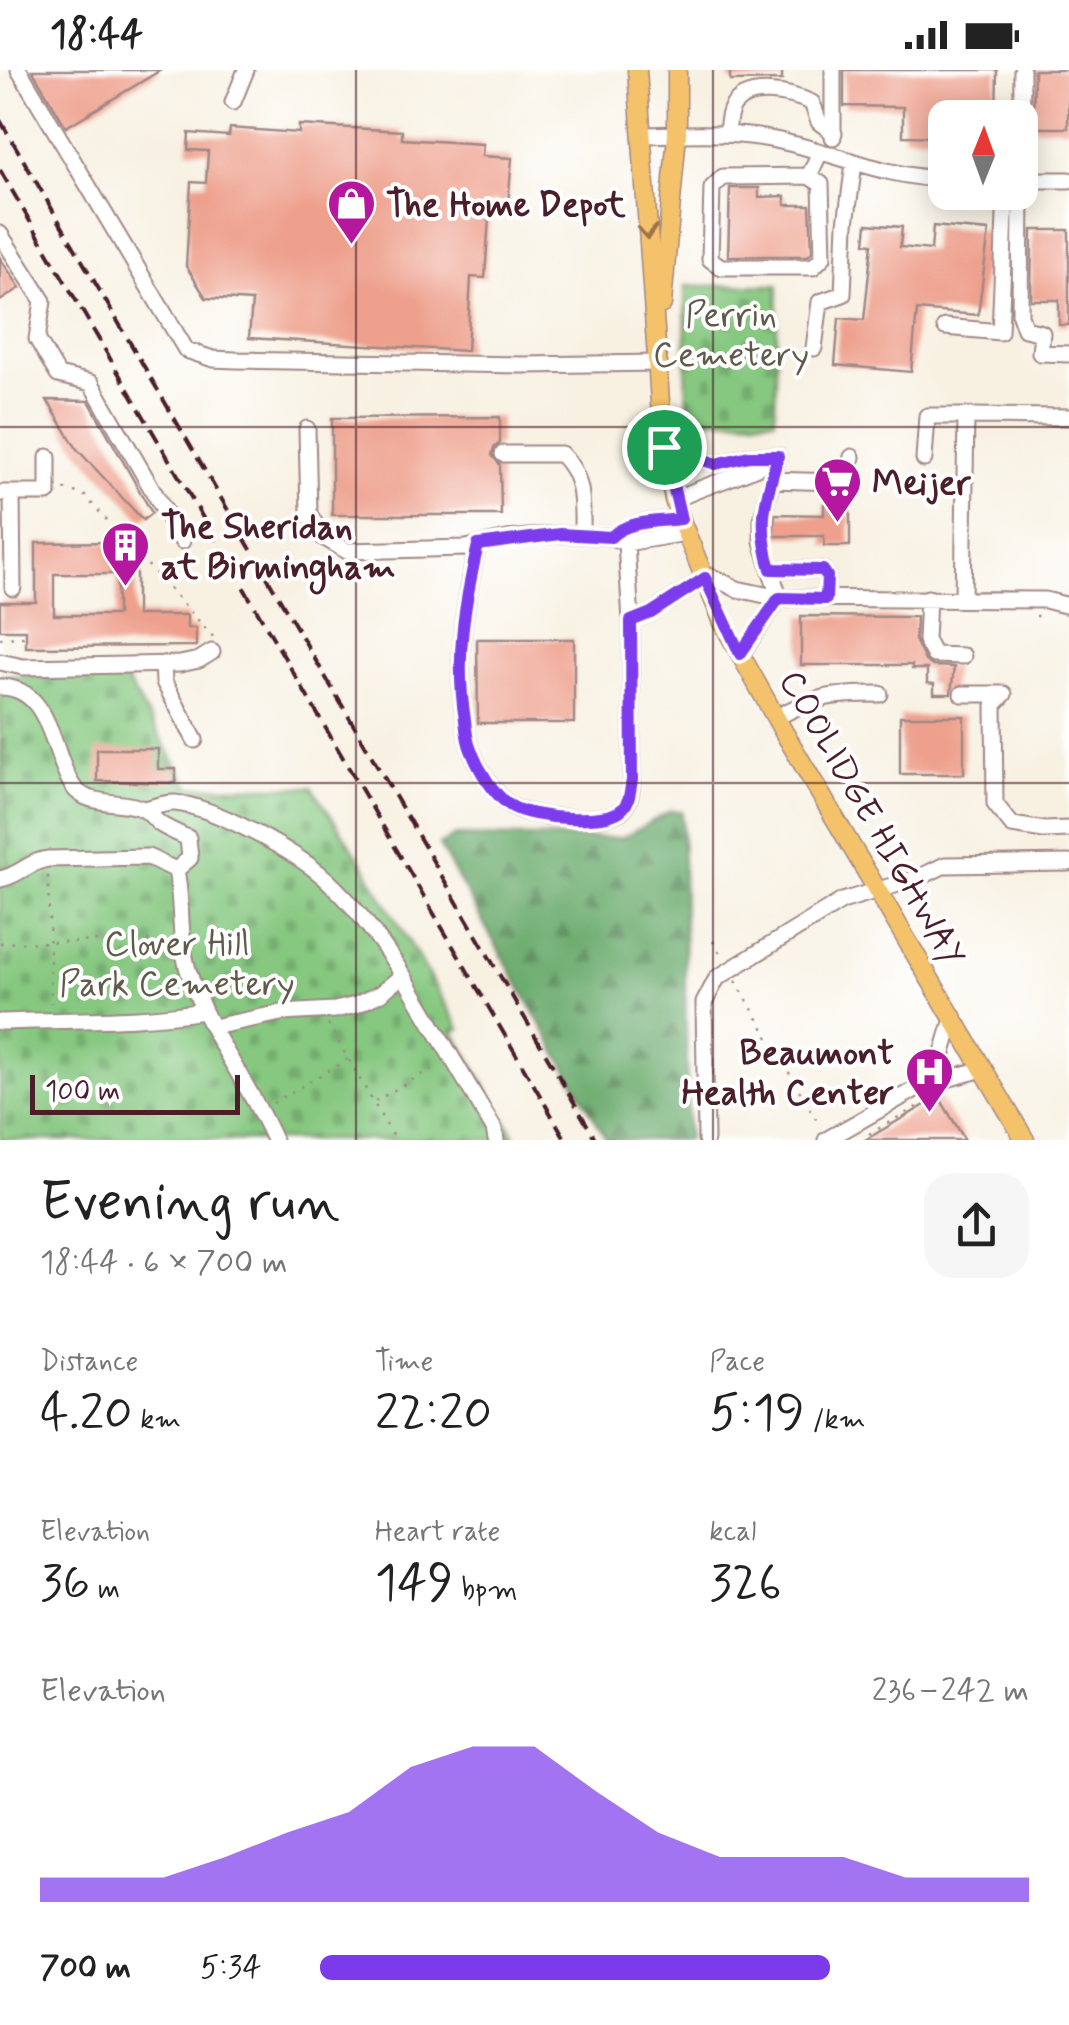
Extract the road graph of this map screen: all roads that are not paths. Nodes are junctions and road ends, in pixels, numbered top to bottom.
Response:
1 (18, 70) edge
2 (246, 70) edge
3 (637, 70) edge
4 (678, 70) edge
5 (833, 70) edge
6 (1022, 70) edge
7 (1022, 100) edge
8 (233, 102) dead end
9 (834, 133) junction
10 (677, 134) junction
11 (726, 134) junction
12 (642, 135) junction
13 (827, 154) junction
14 (854, 163) junction
15 (809, 176) junction
16 (928, 177) edge
17 (1038, 180) edge
18 (1069, 180) edge
19 (1005, 210) edge
20 (1021, 210) edge
21 (0, 234) edge
22 (945, 328) dead end
23 (658, 343) junction
24 (814, 348) dead end
25 (1069, 354) edge
26 (660, 363) junction
27 (966, 416) junction
28 (1069, 417) edge
29 (307, 428) dead end
30 (664, 447) junction
31 (503, 454) dead end
32 (778, 456) junction
33 (48, 457) dead end
34 (852, 457) dead end
35 (924, 458) dead end
36 (771, 480) junction
37 (6, 493) edge
38 (674, 500) junction
39 (683, 526) junction
40 (582, 536) junction
41 (618, 540) junction
42 (182, 541) dead end
43 (478, 545) junction
44 (771, 569) junction
45 (703, 575) junction
46 (13, 588) dead end
47 (779, 598) junction
48 (928, 598) junction
49 (826, 599) junction
50 (963, 599) junction
51 (1069, 606) edge
52 (631, 621) junction
53 (212, 652) road end
54 (740, 654) junction
55 (962, 656) dead end
56 (0, 662) edge
57 (163, 664) junction
58 (0, 687) edge
59 (880, 694) dead end
60 (962, 694) dead end
61 (776, 718) junction
62 (195, 740) dead end
63 (145, 809) junction
64 (1069, 830) edge
65 (1069, 863) edge
66 (176, 870) junction
67 (0, 879) edge
68 (876, 890) junction
69 (403, 975) junction
70 (203, 1011) junction
71 (953, 1019) junction
72 (0, 1022) edge
73 (213, 1027) junction
74 (982, 1069) junction
75 (922, 1086) junction
76 (824, 1134) edge
77 (274, 1140) edge
78 (496, 1140) edge
79 (706, 1140) edge
80 (1025, 1140) edge

1 - 26 street
2 - 8 street
3 - 12 main road, COOLIDGE HIGHWAY
4 - 10 main road, COOLIDGE HIGHWAY
5 - 9 street
6 - 7 street
9 - 11 street
9 - 13 street
10 - 11 street
10 - 12 street
10 - 23 main road, COOLIDGE HIGHWAY
11 - 13 street
12 -> 23 main road, COOLIDGE HIGHWAY
13 - 14 street
13 - 15 street
14 - 16 street
14 - 24 street
15 - 15 street
17 - 18 street
19 - 22 street
20 - 25 street
21 - 42 street
23 - 26 main road, COOLIDGE HIGHWAY
26 - 30 main road, COOLIDGE HIGHWAY
27 - 28 street
27 - 35 street
27 - 50 street
29 - 43 street
30 - 32 street
30 - 38 main road, COOLIDGE HIGHWAY
31 - 40 street
32 - 36 street
32 - 38 street
33 - 37 street
34 - 36 street
36 - 44 street
37 - 46 street
38 - 39 main road, COOLIDGE HIGHWAY
39 - 41 street
39 - 45 main road, COOLIDGE HIGHWAY
40 - 41 street
40 - 43 street
41 - 52 street
43 - 52 street
44 - 47 street
44 - 49 street
45 - 47 street
45 - 52 street
45 - 54 main road, COOLIDGE HIGHWAY
47 - 49 street
47 - 54 street
48 - 49 street
48 - 50 street
48 - 55 street
50 - 51 street
53 - 57 street
54 - 61 main road, COOLIDGE HIGHWAY
56 - 57 street
57 - 62 street
58 - 63 street
59 - 61 street
60 - 64 street
61 - 68 main road, COOLIDGE HIGHWAY
63 - 66 street
63 - 69 street
65 - 68 street
66 - 67 street
66 - 70 street
68 - 71 main road, COOLIDGE HIGHWAY
68 - 79 street
69 - 73 street
69 - 78 street
70 - 72 street
70 - 73 street
71 - 74 main road, COOLIDGE HIGHWAY
71 - 75 street
73 - 77 street
74 - 75 street
74 - 80 main road, COOLIDGE HIGHWAY
75 - 76 street

